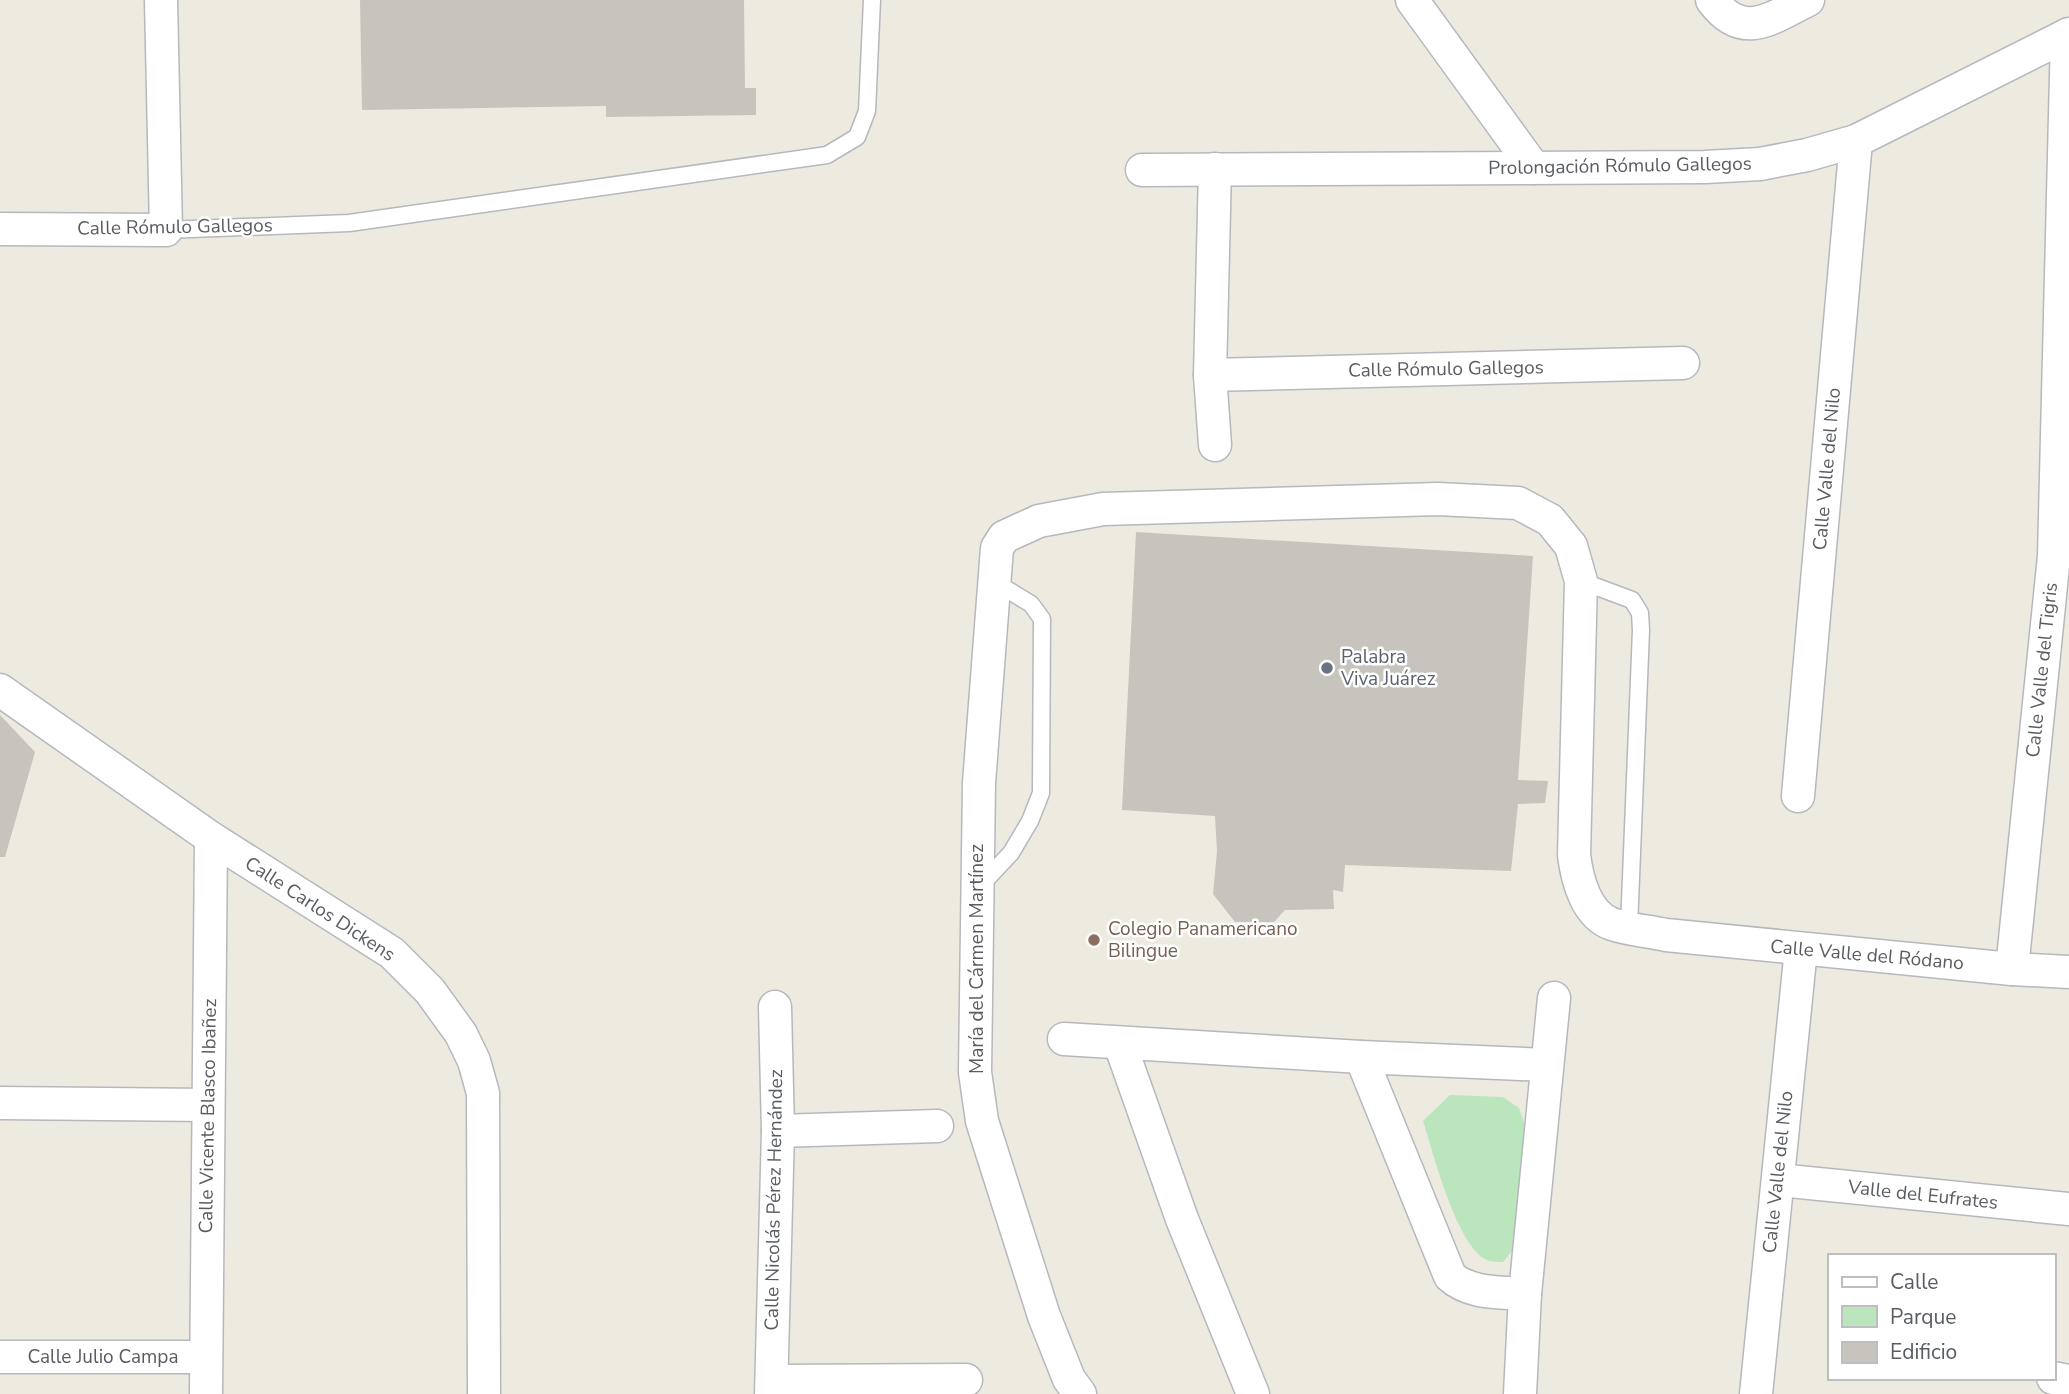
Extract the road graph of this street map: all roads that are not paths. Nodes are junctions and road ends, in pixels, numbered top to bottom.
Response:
1 (161, 0) edge
2 (872, 0) edge
3 (1412, 0) edge
4 (1712, 0) edge
5 (1808, 0) edge
6 (2068, 34) edge
7 (1856, 141) junction
8 (1534, 168) junction
9 (1215, 169) junction
10 (1142, 170) dead end
11 (0, 229) edge
12 (166, 230) junction
13 (1683, 363) dead end
14 (1210, 375) junction
15 (1215, 445) dead end
16 (997, 548) joint
17 (2061, 555) edge
18 (1581, 581) junction
19 (995, 582) junction
20 (0, 690) edge
21 (1798, 796) dead end
22 (211, 838) junction
23 (977, 889) junction
24 (1629, 927) junction
25 (1801, 949) junction
26 (2012, 969) junction
27 (2069, 972) edge
28 (1553, 998) dead end
29 (775, 1007) dead end
30 (1064, 1039) dead end
31 (1120, 1044) junction
32 (1361, 1057) junction
33 (1546, 1065) junction
34 (0, 1103) edge
35 (208, 1105) junction
36 (937, 1126) dead end
37 (778, 1131) junction
38 (1778, 1180) junction
39 (2069, 1209) edge
40 (1525, 1294) junction
41 (0, 1357) edge
42 (205, 1357) junction
43 (966, 1380) dead end
44 (771, 1387) edge
45 (206, 1394) edge
46 (484, 1394) edge
47 (1080, 1394) edge
48 (1253, 1394) edge
49 (1520, 1394) edge
50 (1756, 1394) edge

1 - 12 street
2 - 12 lane, Calle Rómulo Gallegos
3 - 8 street
4 - 5 street
6 - 7 street, Prolongación Rómulo Gallegos
6 - 17 street, Calle Valle del Tigris
7 - 8 street, Prolongación Rómulo Gallegos
7 - 21 street, Calle Valle del Nilo
8 - 9 street, Prolongación Rómulo Gallegos
9 - 10 street, Prolongación Rómulo Gallegos
9 - 14 street
11 - 12 street, Calle Rómulo Gallegos
13 - 14 street, Calle Rómulo Gallegos
14 - 15 street
16 - 18 street, Calle Valle del Ródano
16 - 19 street, María del Cármen Martínez
17 - 26 street, Calle Valle del Tigris
18 - 24 street, Calle Valle del Ródano
18 - 24 lane
19 - 23 street, María del Cármen Martínez
19 - 23 lane
20 - 22 street, Calle Carlos Dickens
22 - 35 street, Calle Vicente Blasco Ibañez
22 - 46 street, Calle Carlos Dickens
23 - 47 street, María del Cármen Martínez
24 - 25 street, Calle Valle del Ródano
25 - 26 street, Calle Valle del Ródano
25 - 38 street, Calle Valle del Nilo
26 - 27 street, Calle Valle del Ródano
28 - 33 street
29 - 37 street, Calle Nicolás Pérez Hernández
30 - 31 street
31 - 32 street
31 - 48 street
32 - 33 street
32 - 40 street
33 - 40 street
34 - 35 street
35 - 42 street, Calle Vicente Blasco Ibañez
36 - 37 street
37 - 44 street, Calle Nicolás Pérez Hernández
38 - 39 street, Valle del Eufrates
38 - 50 street, Calle Valle del Nilo
40 - 49 street
41 - 42 street, Calle Julio Campa
42 - 45 street, Calle Vicente Blasco Ibañez
43 - 44 street

